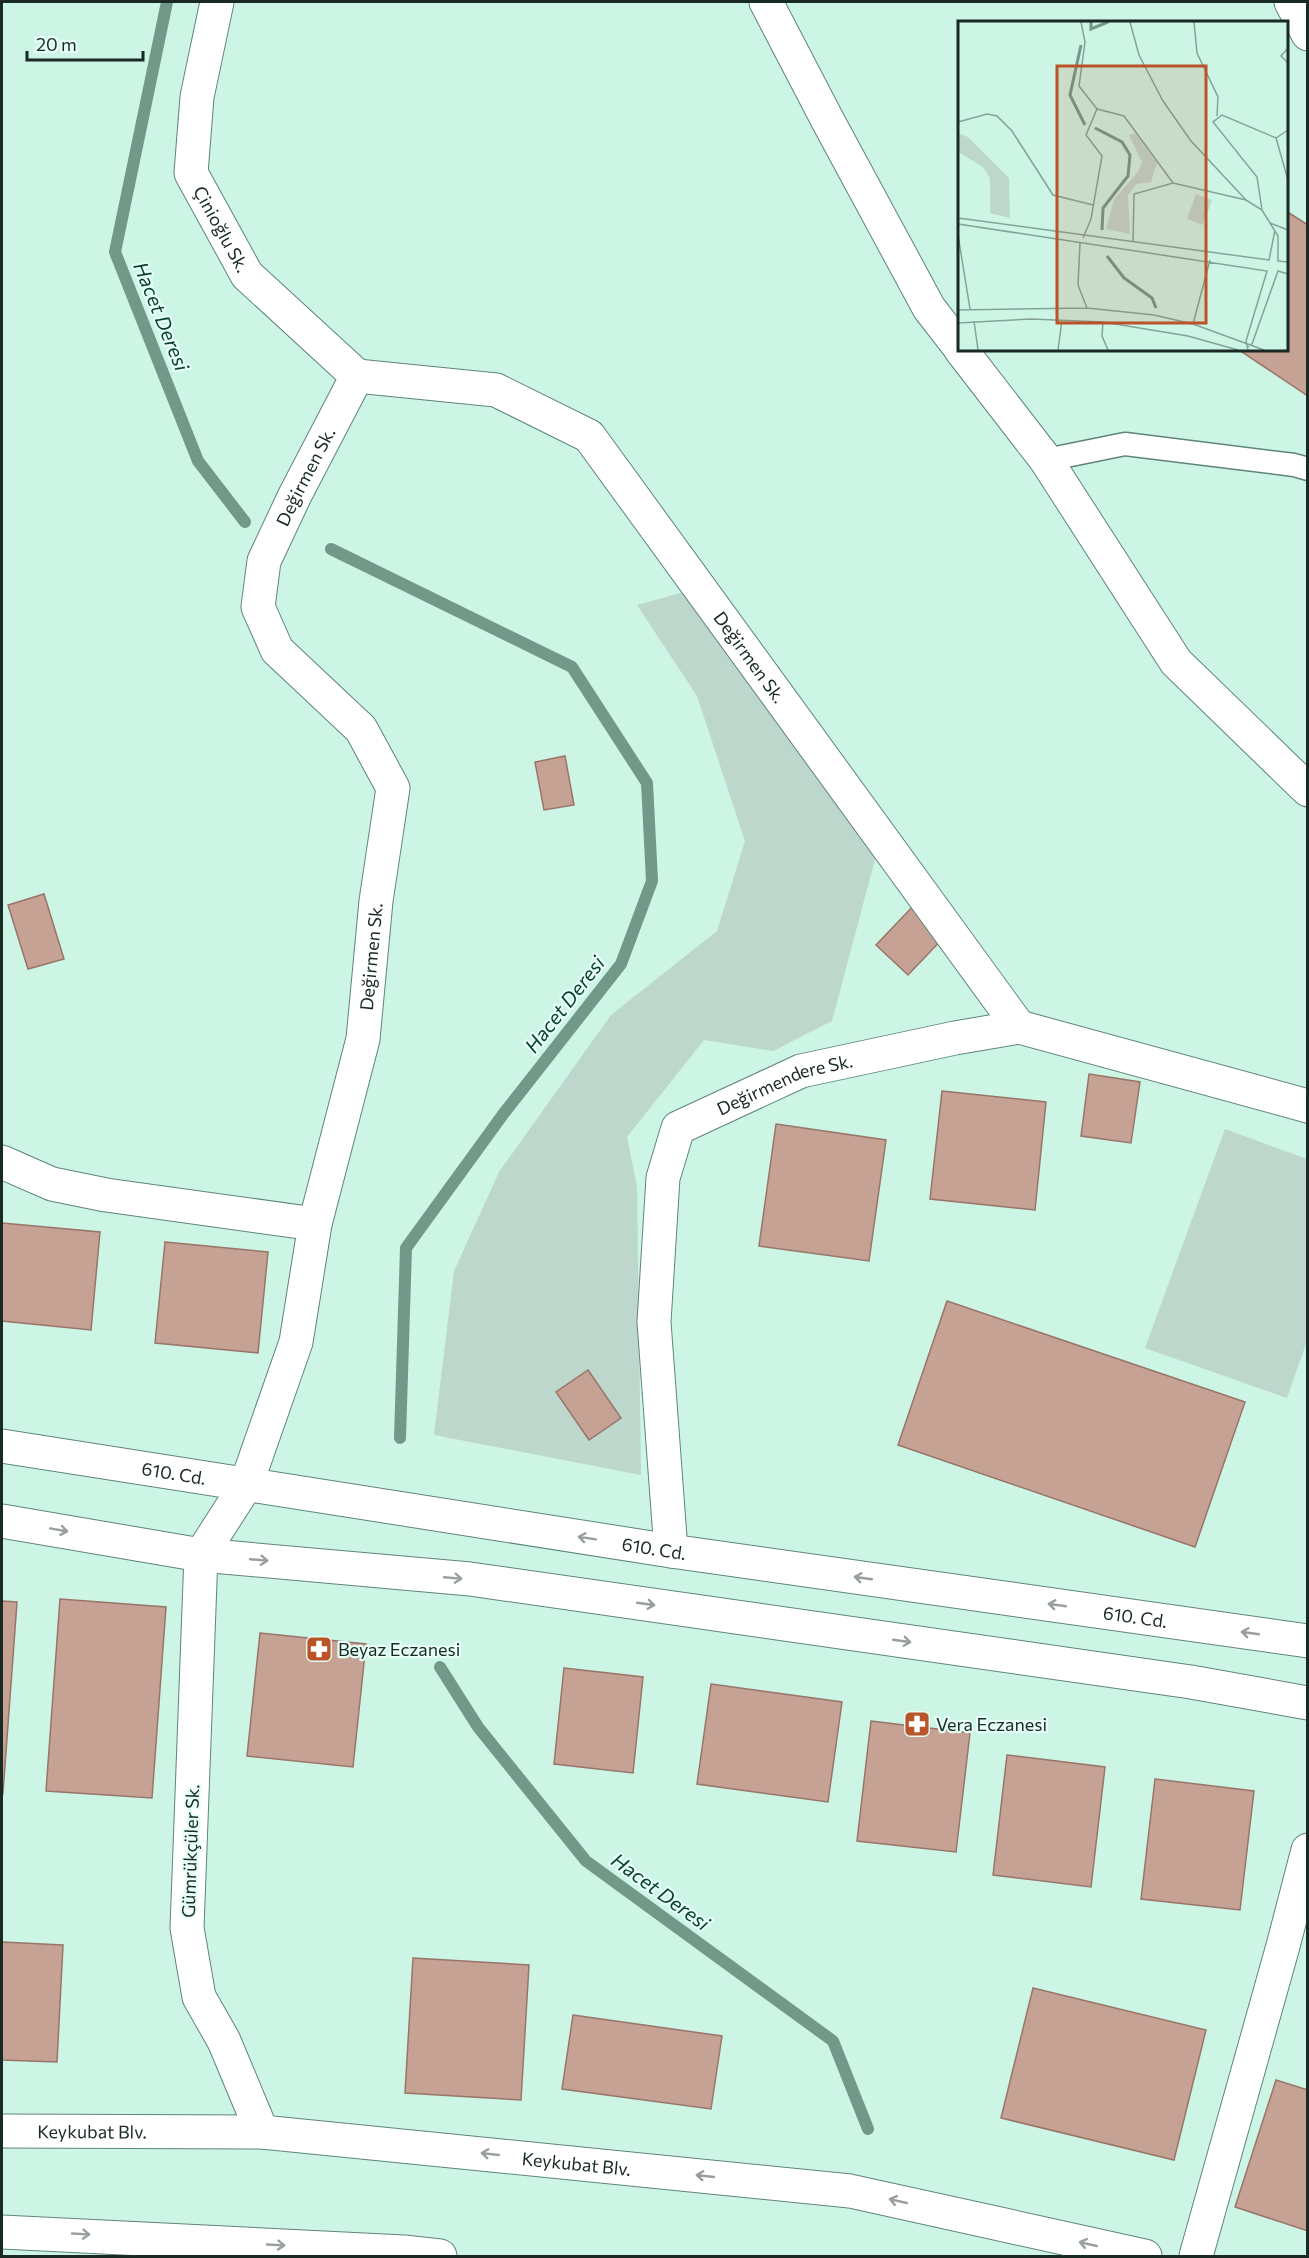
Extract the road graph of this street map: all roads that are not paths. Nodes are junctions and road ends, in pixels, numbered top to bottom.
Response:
1 (217, 2) edge
2 (766, 2) edge
3 (1291, 2) edge
4 (1308, 34) edge
5 (958, 346) edge
6 (962, 351) edge
7 (357, 376) junction
8 (1046, 460) junction
9 (1308, 469) edge
10 (1308, 790) edge
11 (1018, 1027) junction
12 (1308, 1106) edge
13 (2, 1162) edge
14 (315, 1224) junction
15 (2, 1446) edge
16 (246, 1485) junction
17 (2, 1521) edge
18 (671, 1551) junction
19 (201, 1555) junction
20 (1308, 1641) edge
21 (1308, 1703) edge
22 (1308, 1850) edge
23 (2, 2131) edge
24 (262, 2132) junction
25 (2, 2232) edge
26 (42, 2244) edge
27 (404, 2254) edge
28 (440, 2256) edge
29 (1145, 2256) edge
30 (1196, 2256) edge

1 - 7 main road, Çinioğlu Sk.
2 - 5 main road
3 - 4 main road
6 - 8 main road
7 - 11 main road, Değirmen Sk.
7 - 14 main road, Değirmen Sk.
8 - 9 lane
8 - 10 main road
11 - 12 main road, Değirmendere Sk.
11 - 18 main road, Değirmendere Sk.
13 - 14 main road
14 - 16 main road, Değirmen Sk.
15 - 16 main road, 610. Cd.
18 -> 16 main road, 610. Cd.
16 - 19 main road, Değirmen Sk.
17 -> 19 main road
20 -> 18 main road, 610. Cd.
19 -> 21 main road
19 - 24 main road, Gümrükçüler Sk.
22 - 30 main road
23 - 24 main road, Keykubat Blv.
29 -> 24 main road, Keykubat Blv.
25 - 26 main road
26 -> 27 main road
27 - 28 main road

